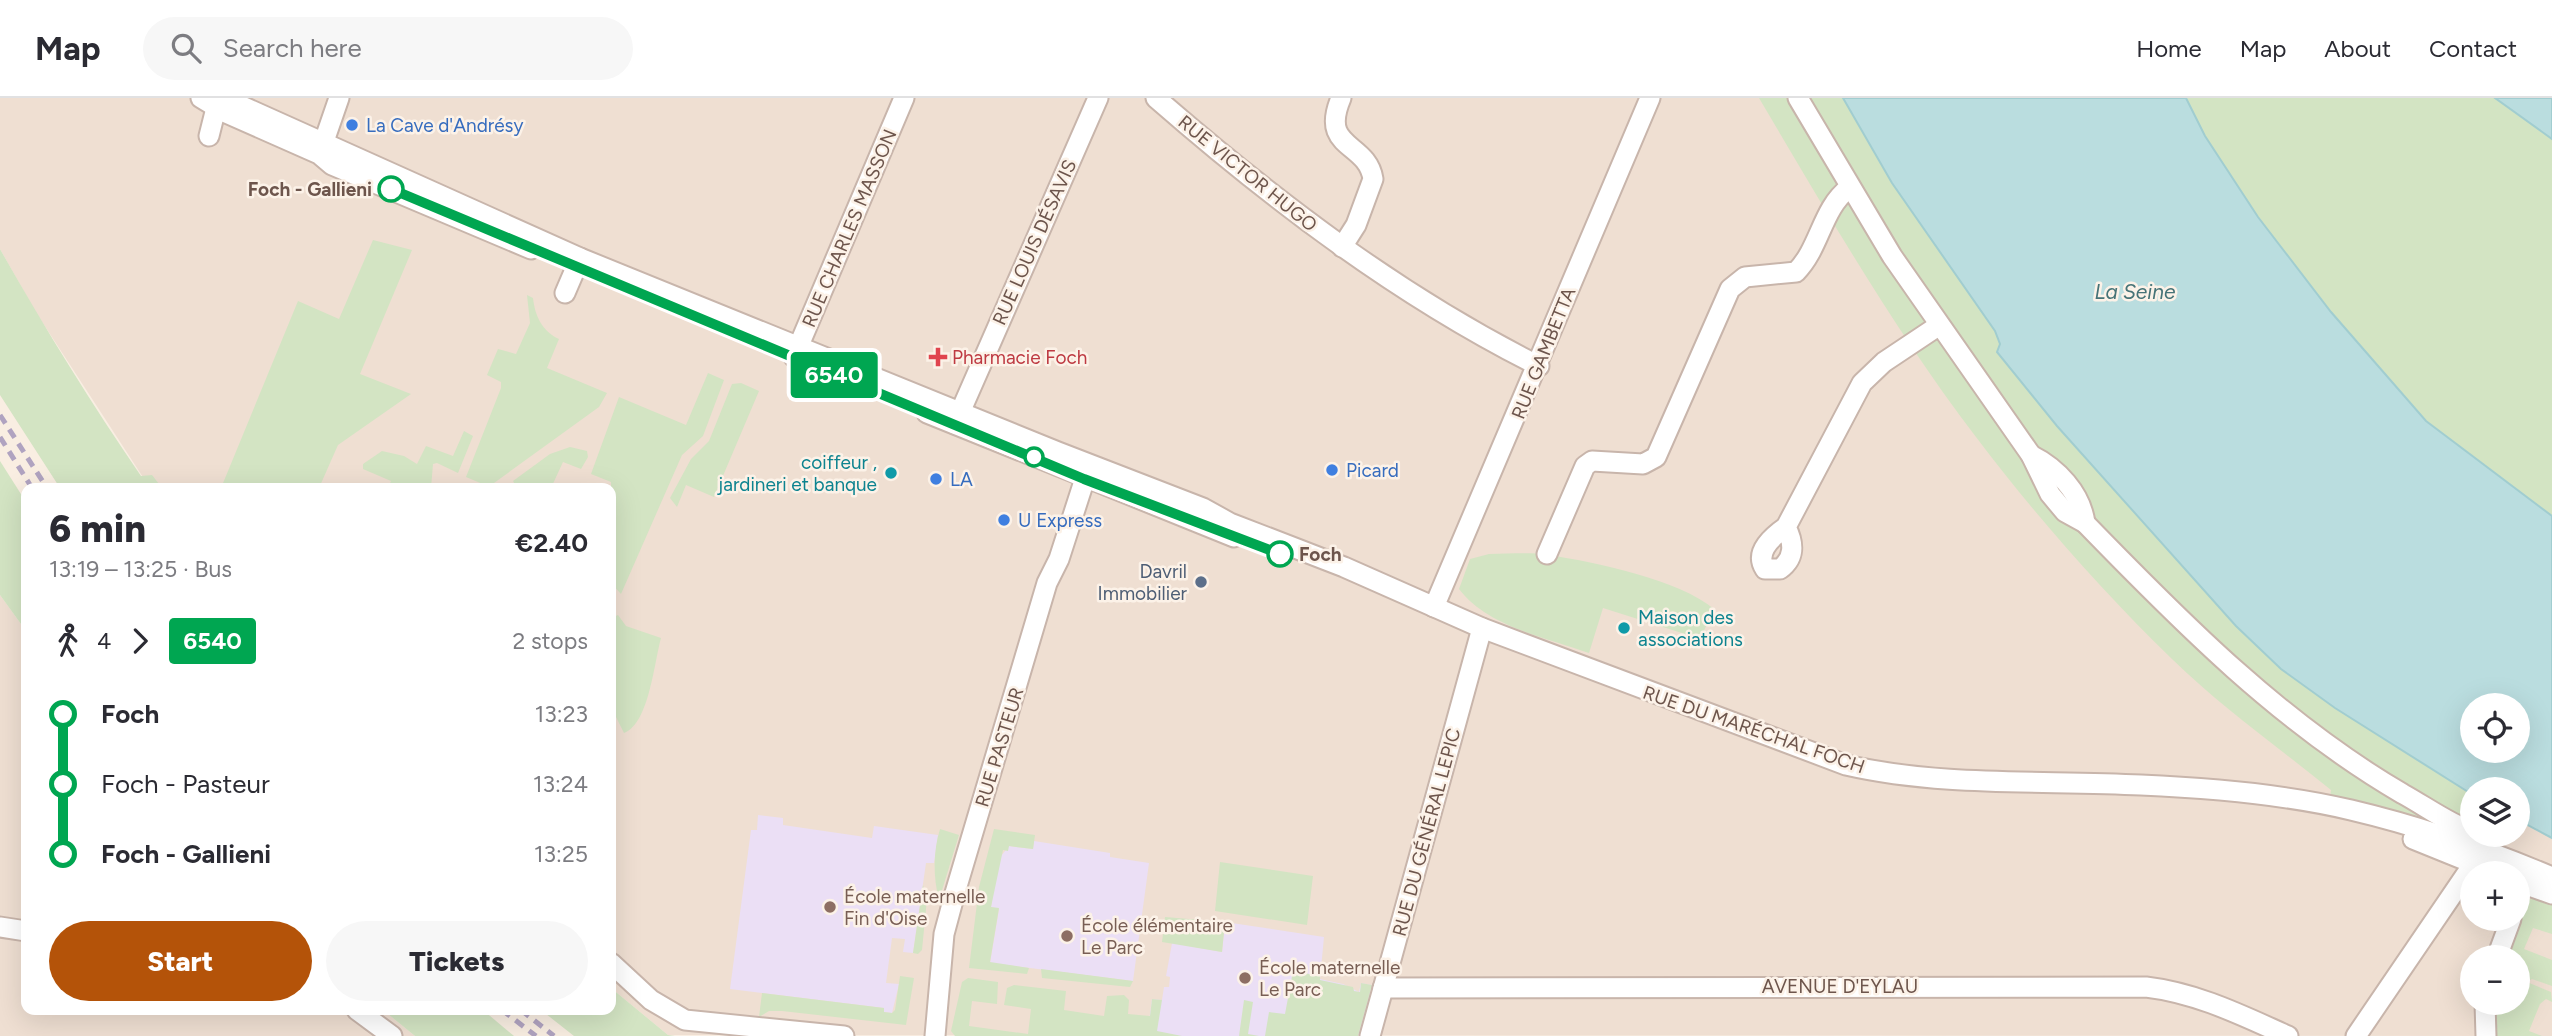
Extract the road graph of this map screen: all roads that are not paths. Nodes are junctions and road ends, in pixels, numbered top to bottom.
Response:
1 (339, 98) edge
2 (904, 98) edge
3 (1098, 98) edge
4 (1156, 98) edge
5 (1341, 98) edge
6 (1650, 98) edge
7 (1798, 98) edge
8 (214, 101) edge
9 (209, 136) dead end
10 (322, 147) junction
11 (1849, 188) junction
12 (1342, 247) junction
13 (578, 263) junction
14 (565, 293) dead end
15 (1938, 326) junction
16 (796, 353) junction
17 (1539, 366) junction
18 (957, 418) junction
19 (1086, 472) junction
20 (1786, 527) dead end
21 (1547, 554) dead end
22 (1434, 607) junction
23 (1482, 628) junction
24 (2327, 807) junction
25 (2444, 816) junction
26 (2460, 830) edge
27 (2435, 835) junction
28 (2460, 839) edge
29 (2460, 840) edge
30 (2473, 847) edge
31 (2480, 847) edge
32 (2497, 861) edge
33 (2552, 877) edge
34 (2530, 882) edge
35 (2530, 886) edge
36 (2552, 894) edge
37 (0, 927) edge
38 (21, 930) edge
39 (616, 968) edge
40 (1384, 988) junction
41 (364, 1015) edge
42 (2485, 1015) edge
43 (392, 1036) edge
44 (844, 1036) edge
45 (935, 1036) edge
46 (1370, 1036) edge
47 (2288, 1036) edge
48 (2356, 1036) edge
49 (2486, 1036) edge

1 - 10 street
2 - 16 street, RUE CHARLES MASSON
3 - 18 street, RUE LOUIS DÉSAVIS
4 - 12 street, RUE VICTOR HUGO
5 - 12 street
6 - 17 street, RUE GAMBETTA
7 - 11 street
8 - 9 street
8 - 10 street, RUE DU MARÉCHAL FOCH
10 - 13 street, RUE DU MARÉCHAL FOCH
11 - 15 street
11 - 21 street
12 - 17 street, RUE VICTOR HUGO
13 - 14 street
13 - 16 street, RUE DU MARÉCHAL FOCH
15 - 20 street
15 - 25 street
16 - 18 street, RUE DU MARÉCHAL FOCH
17 - 22 street, RUE GAMBETTA
18 - 19 street, RUE DU MARÉCHAL FOCH
19 - 22 street, RUE DU MARÉCHAL FOCH
19 - 45 street, RUE PASTEUR
22 - 23 street, RUE DU MARÉCHAL FOCH
23 - 24 street, RUE DU MARÉCHAL FOCH
23 - 40 street, RUE DU GÉNÉRAL LEPIC
24 - 27 street, RUE DU MARÉCHAL FOCH
24 - 28 street, RUE DU MARÉCHAL FOCH
25 - 26 street
25 - 27 street
27 - 29 street, RUE DU MARÉCHAL FOCH
30 - 48 street
31 - 32 street
33 - 34 street
35 - 36 street
37 - 38 street
39 - 44 street
40 - 46 street, RUE DU GÉNÉRAL LEPIC
40 - 47 street, AVENUE D'EYLAU
41 - 43 street
42 - 49 street

